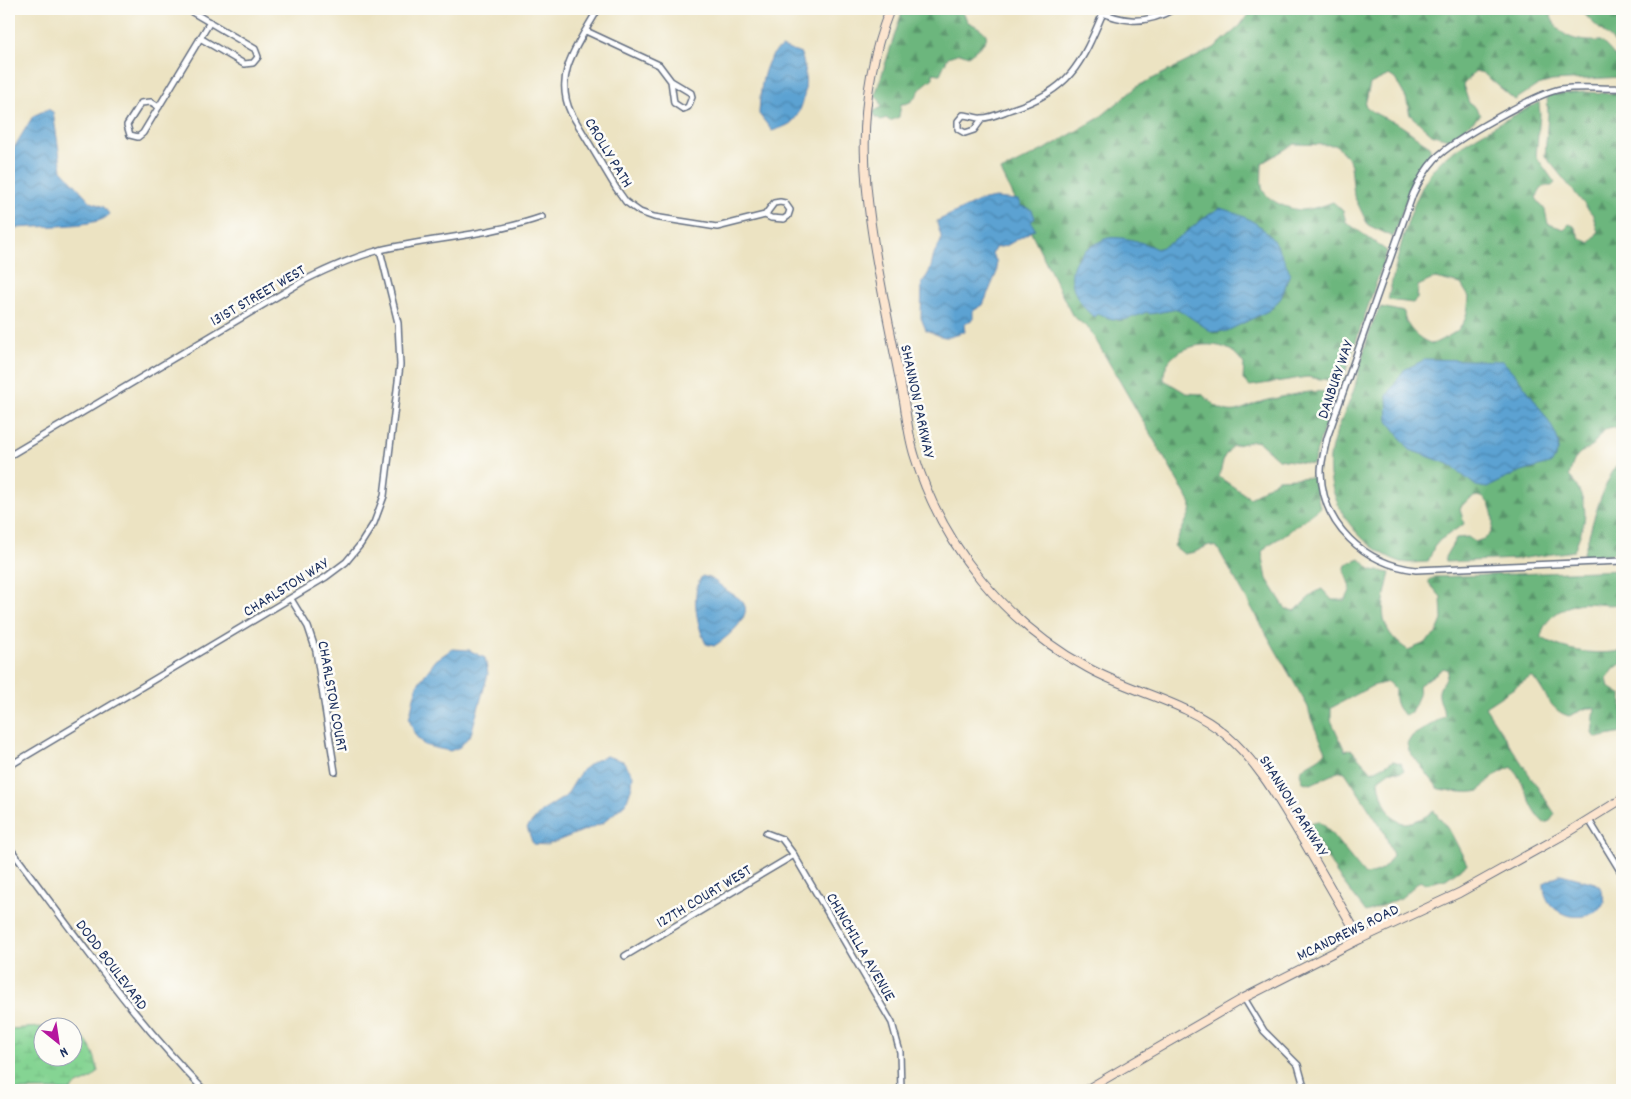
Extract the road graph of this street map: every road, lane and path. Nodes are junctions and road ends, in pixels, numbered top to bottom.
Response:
1 (187, 9) edge
2 (598, 9) edge
3 (890, 9) edge
4 (1092, 9) edge
5 (1174, 9) edge
6 (1103, 13) junction
7 (210, 22) junction
8 (586, 31) junction
9 (200, 38) junction
10 (672, 81) junction
11 (1622, 88) edge
12 (159, 107) junction
13 (982, 118) junction
14 (765, 215) junction
15 (542, 217) dead end
16 (380, 250) junction
17 (9, 456) edge
18 (1622, 561) edge
19 (291, 599) junction
20 (9, 766) edge
21 (335, 772) dead end
22 (1622, 799) edge
23 (1589, 820) junction
24 (766, 833) dead end
25 (9, 847) edge
26 (794, 856) junction
27 (1622, 874) edge
28 (1360, 939) junction
29 (625, 956) dead end
30 (1244, 998) junction
31 (204, 1090) edge
32 (901, 1090) edge
33 (1086, 1090) edge
34 (1305, 1090) edge

1 - 7 street
2 - 8 street, CROLLY PATH
3 - 28 street, SHANNON PARKWAY
4 - 6 street
5 - 6 street
6 - 13 street
7 - 9 street
7 - 9 street
8 - 10 street
8 - 14 street, CROLLY PATH
9 - 12 street
10 - 10 street
11 - 18 street, DANBURY WAY
12 - 12 street
13 - 13 street
14 - 14 street, CROLLY PATH
15 - 16 street, 131ST STREET WEST
16 - 17 street, 131ST STREET WEST
16 - 19 street, CHARLSTON WAY
19 - 20 street, CHARLSTON WAY
19 - 21 street, CHARLSTON COURT
22 - 23 street, MCANDREWS ROAD
23 - 27 street
23 - 28 street, MCANDREWS ROAD
24 - 26 street, CHINCHILLA AVENUE
25 - 31 street, DODD BOULEVARD
26 - 29 street, 127TH COURT WEST
26 - 32 street, CHINCHILLA AVENUE
28 - 30 street, MCANDREWS ROAD
30 - 33 street, MCANDREWS ROAD
30 - 34 street

